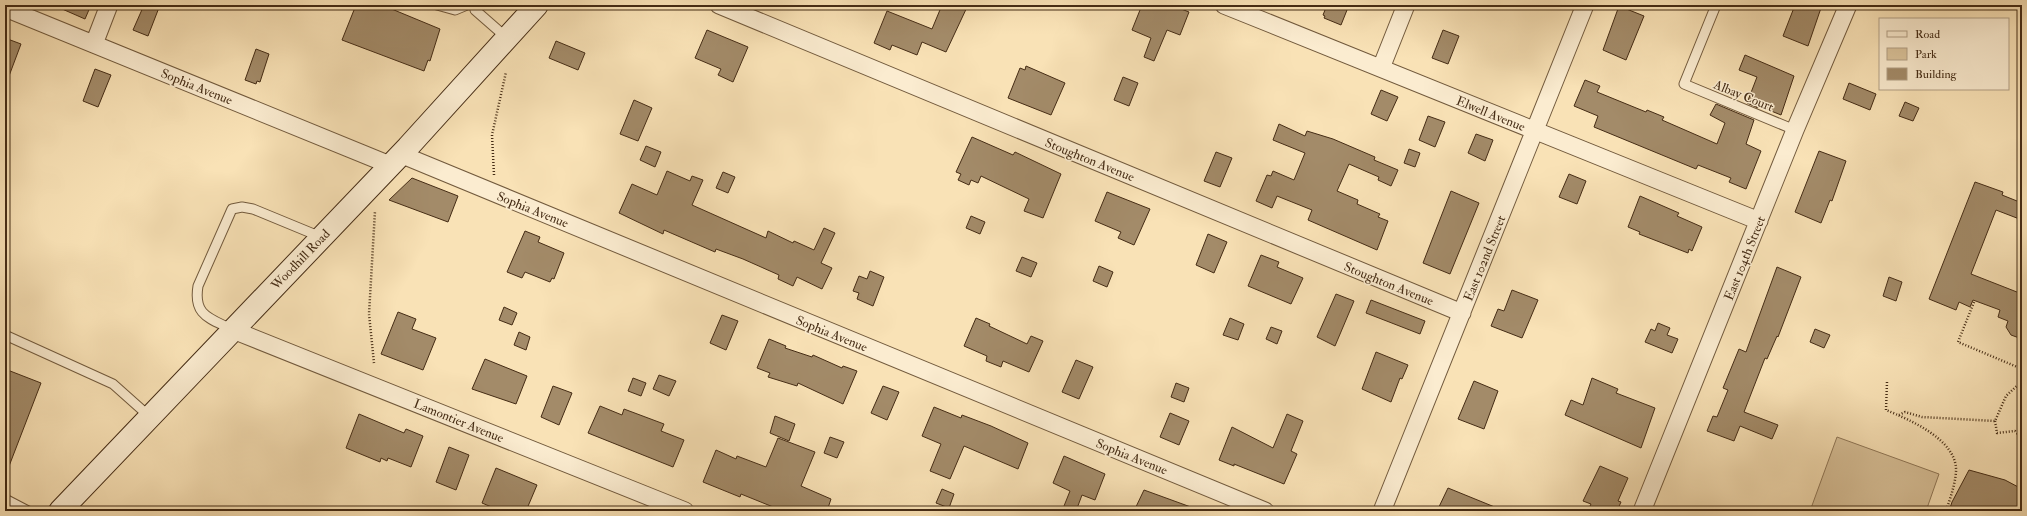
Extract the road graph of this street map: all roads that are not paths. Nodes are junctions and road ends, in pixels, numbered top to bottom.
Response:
1 (109, 5) edge
2 (437, 5) edge
3 (467, 5) edge
4 (474, 5) edge
5 (538, 5) edge
6 (718, 5) edge
7 (1226, 5) edge
8 (1406, 5) edge
9 (1585, 5) edge
10 (1716, 5) edge
11 (1848, 5) edge
12 (5, 8) edge
13 (507, 38) junction
14 (94, 44) junction
15 (1381, 68) junction
16 (1795, 130) junction
17 (1535, 131) junction
18 (395, 160) junction
19 (1759, 221) junction
20 (321, 237) junction
21 (1462, 313) junction
22 (233, 330) junction
23 (5, 335) edge
24 (150, 417) junction
25 (5, 499) edge
26 (28, 511) edge
27 (60, 511) edge
28 (685, 511) edge
29 (1265, 511) edge
30 (1382, 511) edge
31 (1642, 511) edge

1 - 14 street
2 - 3 lane
4 - 13 lane
5 - 13 main road, Woodhill Road
6 - 21 street, Stoughton Avenue
7 - 15 street, Elwell Avenue
8 - 15 street
9 - 17 street, East 102nd Street
10 - 16 lane, Albay Court
11 - 16 street, East 104th Street
12 - 14 street, Sophia Avenue
13 - 18 main road, Woodhill Road
14 - 18 street, Sophia Avenue
15 - 17 street, Elwell Avenue
16 - 19 street, East 104th Street
17 - 19 street, Elwell Avenue
17 - 21 street, East 102nd Street
18 - 20 main road, Woodhill Road
18 - 29 street, Sophia Avenue
19 - 31 street, East 104th Street
20 - 22 main road, Woodhill Road
20 - 22 lane
21 - 30 street, East 102nd Street
22 - 24 main road, Woodhill Road
22 - 28 street, Lamontier Avenue
23 - 24 lane
24 - 27 main road, Woodhill Road
25 - 26 lane

